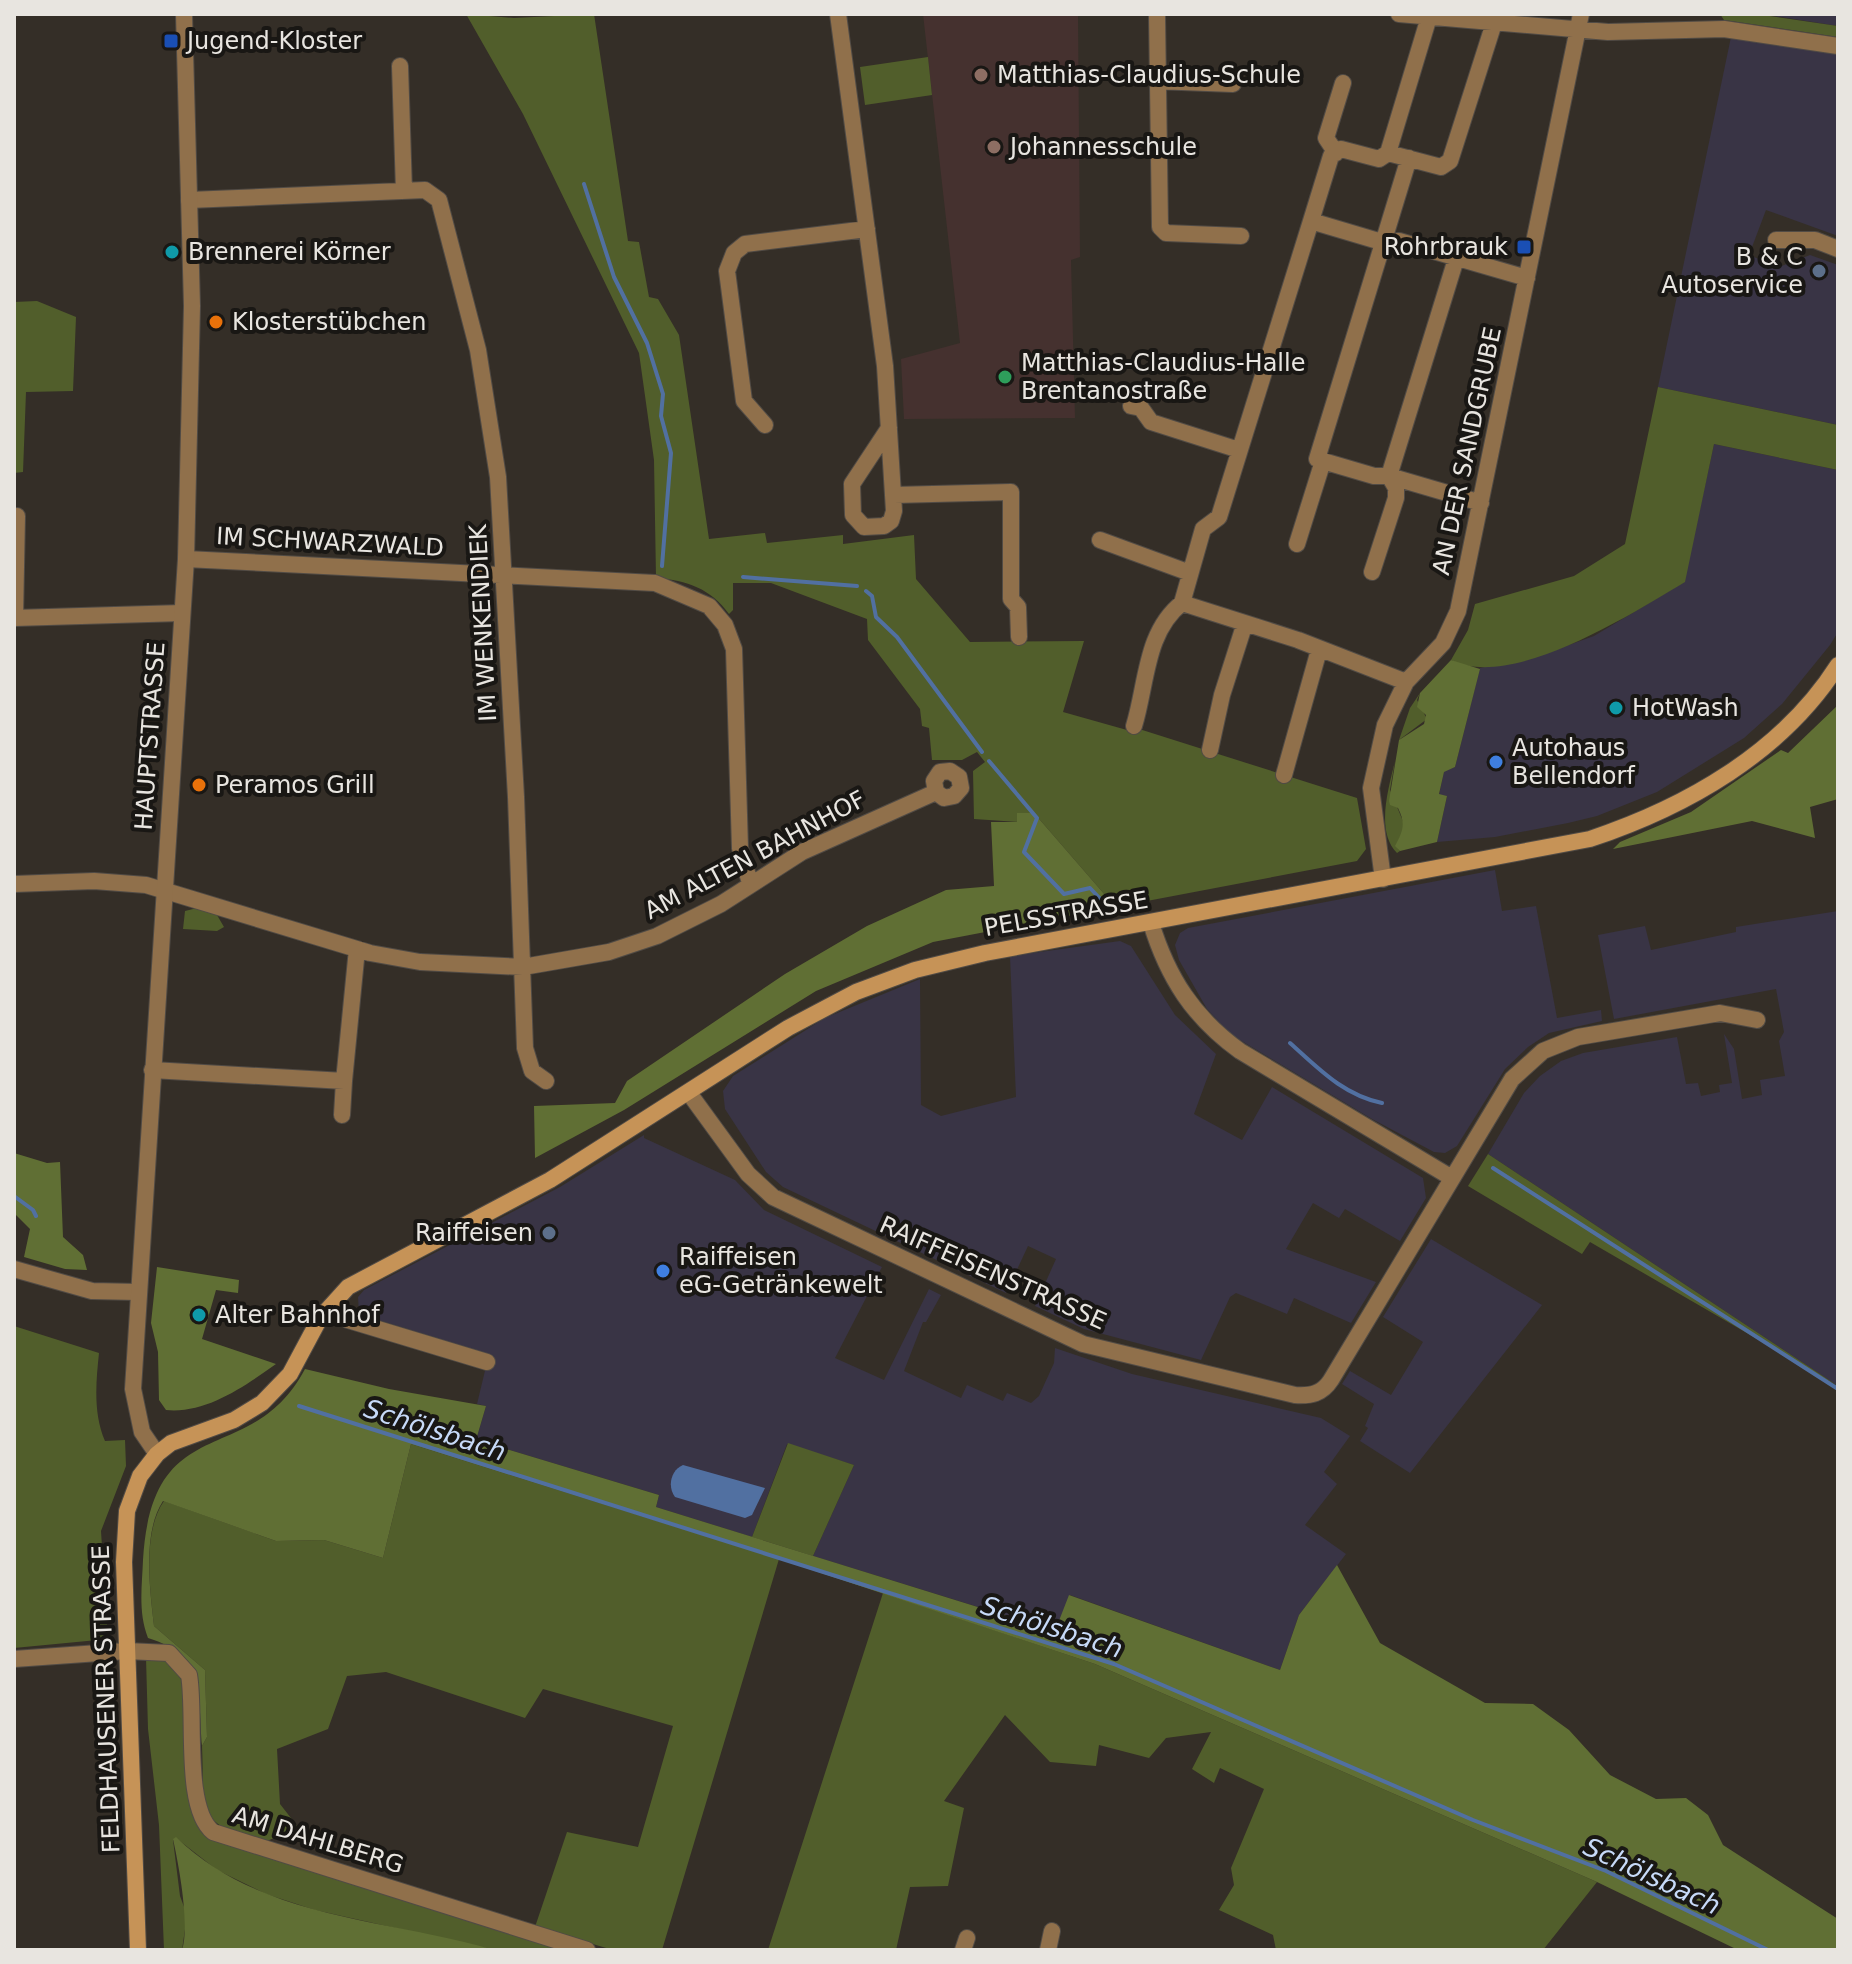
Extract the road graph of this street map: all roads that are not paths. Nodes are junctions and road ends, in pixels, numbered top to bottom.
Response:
1 (184, 14) edge
2 (838, 14) edge
3 (1157, 14) edge
4 (1399, 14) edge
5 (1429, 17) junction
6 (1578, 22) edge
7 (1494, 23) junction
8 (1838, 46) edge
9 (400, 66) dead end
10 (1156, 81) junction
11 (1343, 83) dead end
12 (1233, 84) dead end
13 (1336, 153) junction
14 (1388, 153) junction
15 (1409, 158) junction
16 (404, 191) junction
17 (189, 200) junction
18 (1311, 221) junction
19 (867, 229) junction
20 (1241, 236) dead end
21 (1776, 240) dead end
22 (1385, 243) junction
23 (1838, 249) edge
24 (1456, 259) junction
25 (1527, 278) junction
26 (1131, 406) dead end
27 (765, 425) dead end
28 (889, 428) junction
29 (1239, 450) junction
30 (1323, 461) junction
31 (1389, 476) junction
32 (894, 495) junction
33 (1481, 503) junction
34 (17, 516) dead end
35 (1100, 540) dead end
36 (1297, 544) dead end
37 (186, 559) junction
38 (1372, 572) dead end
39 (1190, 573) junction
40 (504, 576) junction
41 (1182, 603) junction
42 (182, 613) junction
43 (14, 618) edge
44 (1245, 623) junction
45 (1019, 637) dead end
46 (1319, 650) junction
47 (1837, 668) edge
48 (1406, 682) junction
49 (1134, 726) dead end
50 (1210, 750) dead end
51 (1284, 775) dead end
52 (936, 792) dead end
53 (1383, 879) junction
54 (750, 883) junction
55 (14, 884) edge
56 (164, 889) junction
57 (1151, 923) junction
58 (357, 949) junction
59 (523, 967) junction
60 (1757, 1020) dead end
61 (152, 1070) junction
62 (344, 1081) junction
63 (546, 1081) dead end
64 (689, 1093) junction
65 (342, 1115) dead end
66 (1452, 1178) junction
67 (14, 1269) edge
68 (138, 1292) junction
69 (331, 1306) junction
70 (487, 1362) dead end
71 (157, 1454) junction
72 (127, 1651) junction
73 (14, 1659) edge
74 (1052, 1931) dead end
75 (138, 1950) edge
76 (587, 1950) edge
77 (1048, 1950) edge

1 - 17 street, HAUPTSTRASSE
2 - 19 street
3 - 10 street
4 - 5 street
5 - 7 street
5 - 14 street
6 - 7 street
6 - 8 street
6 - 25 street, AN DER SANDGRUBE
7 - 15 street
9 - 16 street
10 - 12 street
10 - 20 street
11 - 13 street
13 - 14 street
13 - 18 street
14 - 15 street
15 - 22 street
16 - 17 street, IM WENKENDIEK
16 - 40 street, IM WENKENDIEK
17 - 37 street, HAUPTSTRASSE
18 - 22 street
18 - 29 street
19 - 27 street
19 - 28 street
21 - 23 street
22 - 24 street
22 - 30 street
24 - 25 street
24 - 31 street
25 - 33 street, AN DER SANDGRUBE
26 - 29 street
28 - 32 street
28 - 32 street
29 - 39 street
30 - 31 street
30 - 36 street
31 - 33 street
31 - 38 street
32 - 45 street
33 - 48 street, AN DER SANDGRUBE
34 - 43 street
35 - 39 street
37 - 40 street, IM SCHWARZWALD
37 - 42 street, HAUPTSTRASSE
39 - 41 street
40 - 54 street, IM SCHWARZWALD
40 - 59 street, IM WENKENDIEK
41 - 44 street
41 - 49 street
42 - 43 street
42 - 56 street, HAUPTSTRASSE
44 - 46 street
44 - 50 street
46 - 48 street
46 - 51 street
47 - 53 main road, PELSSTRASSE
48 - 53 street, AN DER SANDGRUBE
52 - 54 street, AM ALTEN BAHNHOF
53 - 57 main road, PELSSTRASSE
54 - 59 street, AM ALTEN BAHNHOF
55 - 56 street, AM ALTEN BAHNHOF
56 - 58 street, AM ALTEN BAHNHOF
56 - 61 street, HAUPTSTRASSE
57 - 64 main road, PELSSTRASSE
57 - 66 street
58 - 59 street, AM ALTEN BAHNHOF
58 - 62 street
59 - 63 street, IM WENKENDIEK
60 - 66 street, RAIFFEISENSTRASSE
61 - 62 street
61 - 68 street, HAUPTSTRASSE
62 - 65 street
64 - 66 street, RAIFFEISENSTRASSE
64 - 69 main road, PELSSTRASSE
67 - 68 street
68 - 71 street, HAUPTSTRASSE
69 - 70 street
69 - 71 main road, PELSSTRASSE
71 - 72 main road, FELDHAUSENER STRASSE
72 - 73 street, AM DAHLBERG
72 - 75 main road, FELDHAUSENER STRASSE
72 - 76 street, AM DAHLBERG
74 - 77 street

